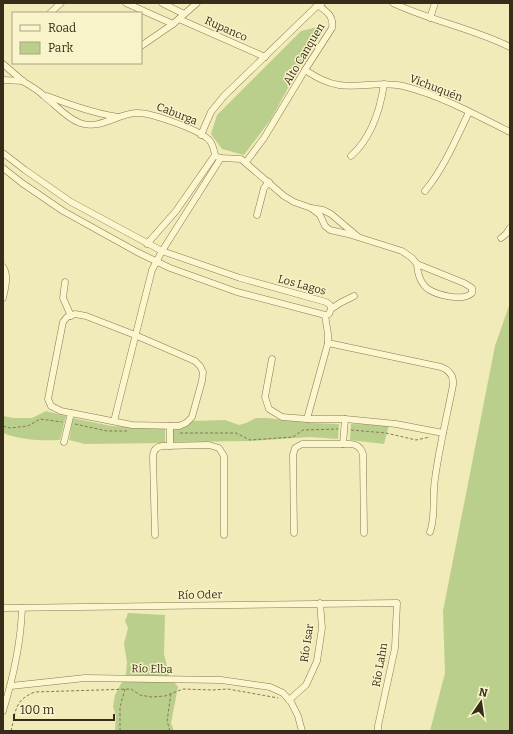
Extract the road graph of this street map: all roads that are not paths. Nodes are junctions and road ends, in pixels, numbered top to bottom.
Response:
1 (62, 3) edge
2 (126, 3) edge
3 (162, 3) edge
4 (197, 3) edge
5 (393, 3) edge
6 (435, 3) edge
7 (319, 4) edge
8 (51, 12) edge
9 (184, 14) junction
10 (430, 18) junction
11 (179, 19) junction
12 (173, 24) junction
13 (142, 45) edge
14 (510, 47) edge
15 (265, 57) junction
16 (3, 64) edge
17 (305, 70) junction
18 (3, 80) edge
19 (23, 81) junction
20 (384, 84) junction
21 (43, 95) junction
22 (469, 112) junction
23 (119, 117) junction
24 (510, 132) edge
25 (201, 135) junction
26 (3, 152) edge
27 (351, 156) dead end
28 (218, 157) junction
29 (246, 162) junction
30 (3, 168) edge
31 (269, 182) junction
32 (425, 191) dead end
33 (312, 208) junction
34 (176, 211) junction
35 (257, 215) dead end
36 (185, 216) junction
37 (510, 228) edge
38 (358, 237) junction
39 (501, 238) dead end
40 (147, 244) junction
41 (162, 251) junction
42 (156, 261) junction
43 (417, 264) junction
44 (3, 267) edge
45 (65, 282) dead end
46 (354, 296) dead end
47 (3, 298) edge
48 (316, 299) junction
49 (331, 309) junction
50 (314, 312) junction
51 (324, 315) junction
52 (71, 316) junction
53 (135, 335) junction
54 (328, 343) junction
55 (272, 359) dead end
56 (71, 414) junction
57 (345, 419) junction
58 (307, 420) junction
59 (114, 421) junction
60 (170, 429) junction
61 (443, 433) junction
62 (64, 442) dead end
63 (343, 444) junction
64 (170, 446) junction
65 (430, 532) dead end
66 (294, 533) dead end
67 (364, 533) dead end
68 (155, 535) dead end
69 (224, 535) dead end
70 (397, 602) joint
71 (320, 604) junction
72 (3, 608) edge
73 (22, 608) junction
74 (11, 686) junction
75 (286, 699) junction
76 (3, 712) edge
77 (302, 731) edge
78 (378, 731) edge

1 - 8 street
2 - 12 street
3 - 9 street
4 - 9 street
5 - 10 street
6 - 10 street
7 - 15 street, Alto Canquen
7 - 17 street, Alto Canquen
9 - 11 street
10 - 14 street
11 - 12 street
11 - 15 street, Rupanco
12 - 13 street
15 - 25 street, Alto Canquen
16 - 19 street, Caburga
17 - 20 street, Vichuquén
17 - 29 street, Alto Canquen
18 - 19 street
19 - 21 street, Caburga
20 - 22 street, Vichuquén
20 - 27 street
21 - 23 street, Caburga
21 - 23 street, Caburga
22 - 24 street, Vichuquén
22 - 32 street
23 - 25 street, Caburga
25 - 28 street, Caburga
26 - 40 street, Los Lagos
28 - 29 street
28 - 34 street
28 - 36 street
29 - 31 street
30 - 42 street, Los Lagos
31 - 33 street
31 - 35 street
33 - 38 street
33 - 38 street
34 - 36 street
34 - 40 street
36 - 41 street
37 - 39 street
38 - 43 street
40 - 41 street, Los Lagos
41 - 42 street
41 - 48 street, Los Lagos
42 - 50 street, Los Lagos
42 - 53 street
43 - 43 street
44 - 47 street
45 - 52 street
46 - 49 street
48 - 49 street, Los Lagos
48 - 50 street
49 - 51 street, Los Lagos
50 - 51 street, Los Lagos
51 - 54 street
52 - 53 street
52 - 56 street
53 - 59 street
53 - 60 street
54 - 58 street
54 - 61 street
55 - 58 street
56 - 59 street
56 - 62 street
57 - 58 street
57 - 61 street
57 - 63 street
59 - 60 street
60 - 64 street
61 - 65 street
63 - 66 street
63 - 67 street
64 - 68 street
64 - 69 street
70 - 71 street, Río Oder
70 - 78 street, Río Lahn
71 - 73 street, Río Oder
71 - 75 street, Río Isar
72 - 73 street, Río Oder
73 - 74 street
74 - 75 street, Río Elba
74 - 76 street
75 - 77 street

